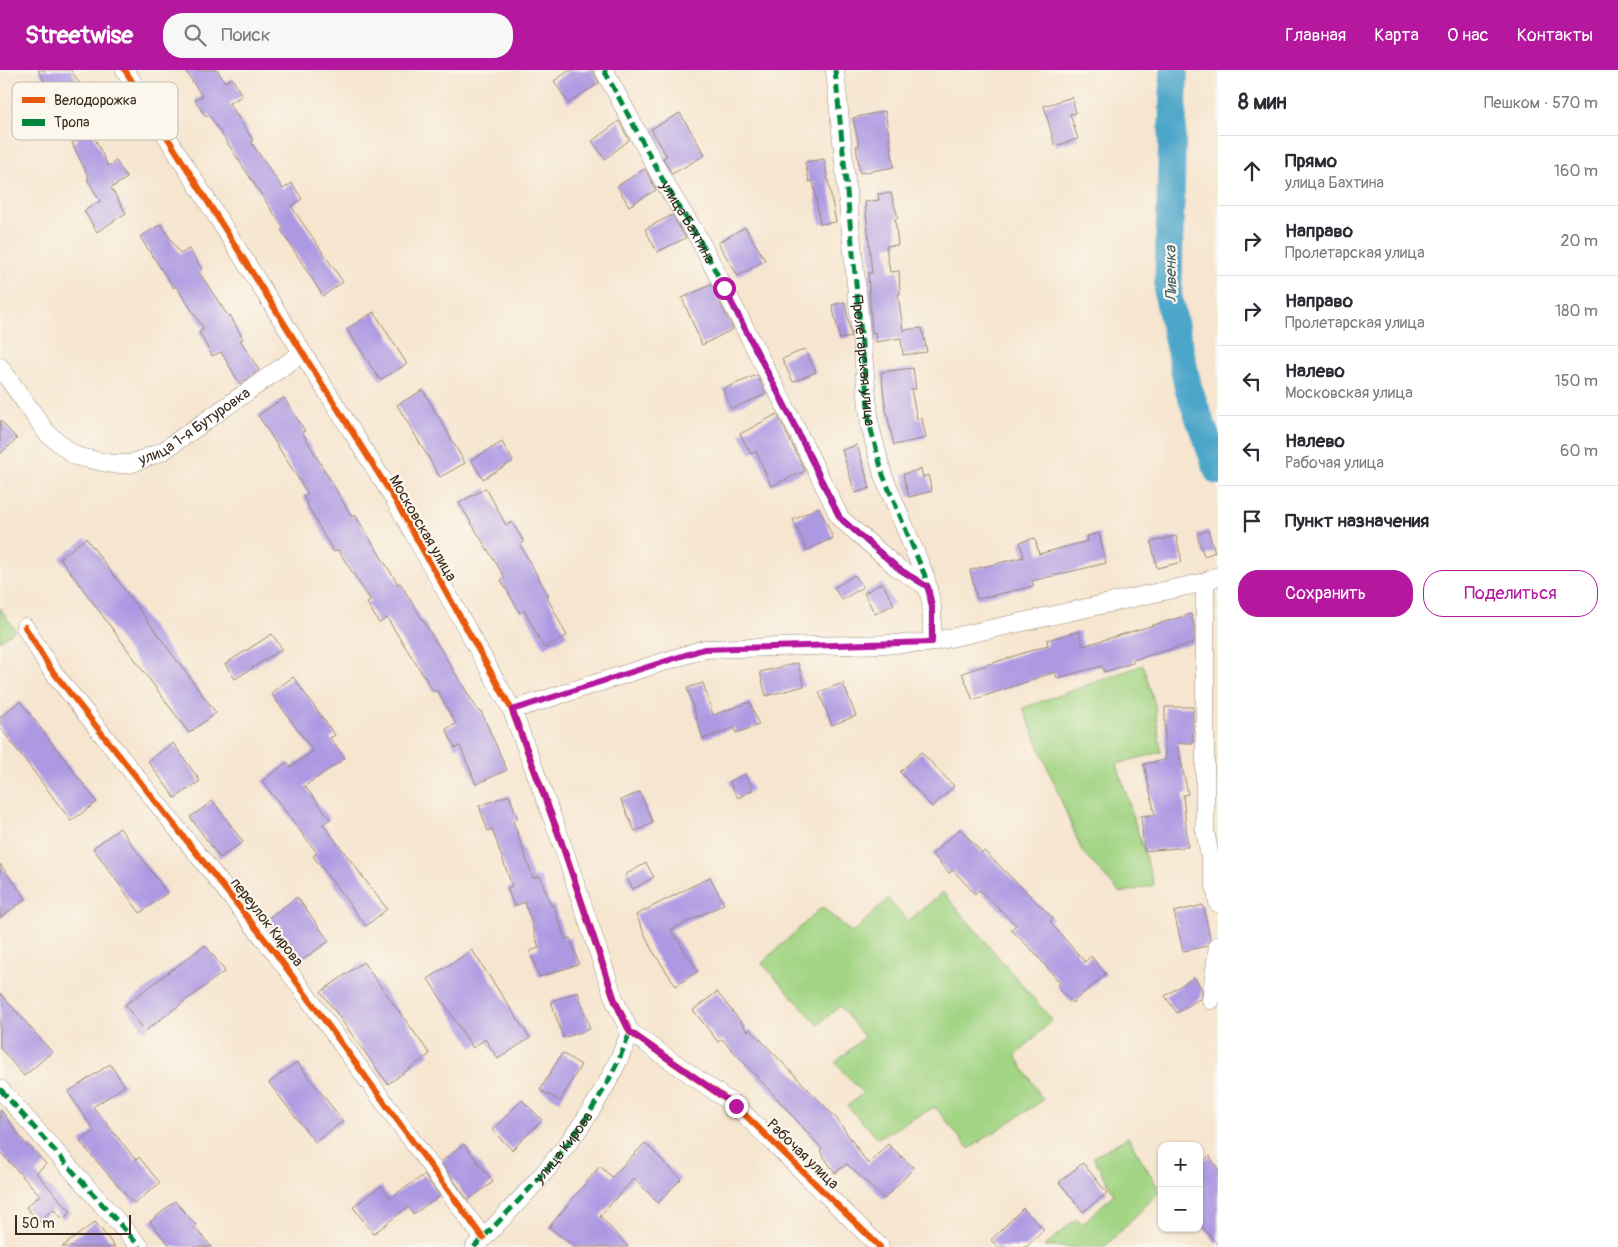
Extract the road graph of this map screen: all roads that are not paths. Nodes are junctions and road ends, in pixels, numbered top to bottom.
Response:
1 (125, 70) edge
2 (604, 70) edge
3 (835, 70) edge
4 (133, 82) edge
5 (169, 140) edge
6 (302, 353) junction
7 (0, 367) edge
8 (1212, 579) edge
9 (928, 587) junction
10 (25, 627) dead end
11 (932, 642) junction
12 (512, 710) junction
13 (1218, 903) edge
14 (1218, 945) edge
15 (1211, 1000) dead end
16 (630, 1032) junction
17 (0, 1089) edge
18 (478, 1243) edge
19 (140, 1247) edge
20 (880, 1247) edge

1 - 4 street, Московская улица
2 - 9 street, улица Бахтина
3 - 9 street, Пролетарская улица
5 - 6 street, Московская улица
6 - 7 street, улица 1-я Бутуровка
6 - 12 street, Московская улица
8 - 11 street
8 - 13 street
9 - 11 street, Пролетарская улица
10 - 18 street, переулок Кирова
11 - 12 street
12 - 16 street, Московская улица
14 - 15 street
16 - 18 street, улица Кирова
16 - 20 street, Рабочая улица
17 - 19 street

